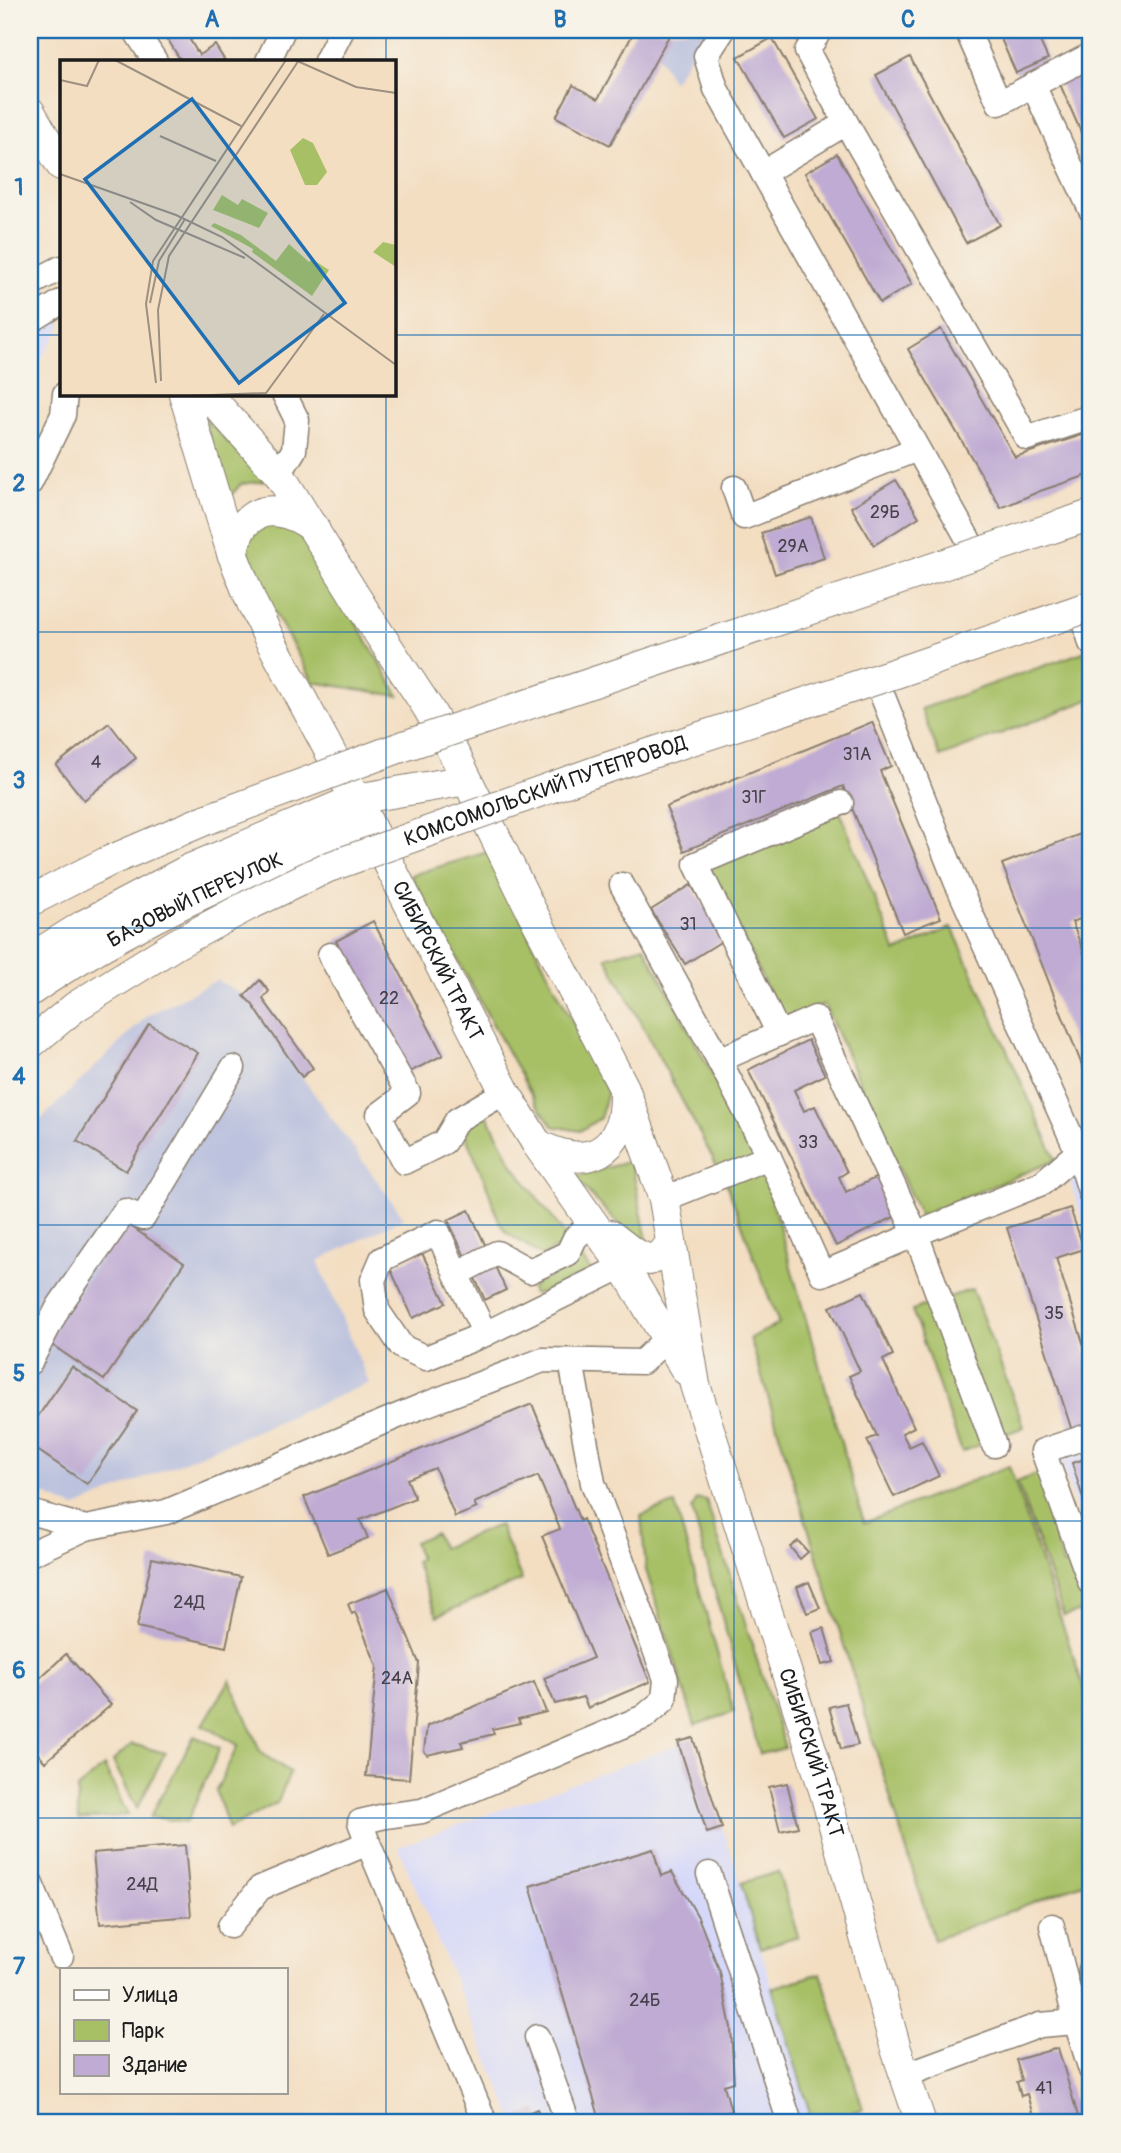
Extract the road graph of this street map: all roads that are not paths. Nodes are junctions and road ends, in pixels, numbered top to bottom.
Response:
1 (135, 30) edge
2 (283, 30) edge
3 (342, 30) edge
4 (723, 30) edge
5 (820, 30) edge
6 (967, 30) edge
7 (1091, 55) edge
8 (154, 60) edge
9 (268, 60) edge
10 (327, 60) edge
11 (1033, 85) junction
12 (30, 112) edge
13 (846, 123) junction
14 (60, 163) edge
15 (763, 173) junction
16 (1091, 210) edge
17 (60, 269) edge
18 (30, 285) edge
19 (60, 303) edge
20 (30, 321) edge
21 (65, 396) edge
22 (185, 396) edge
23 (209, 396) edge
24 (285, 396) edge
25 (1091, 417) edge
26 (917, 449) junction
27 (279, 474) junction
28 (30, 483) edge
29 (734, 488) dead end
30 (1091, 515) edge
31 (314, 528) junction
32 (972, 546) dead end
33 (232, 553) junction
34 (1090, 626) edge
35 (883, 697) dead end
36 (467, 780) junction
37 (841, 803) dead end
38 (362, 810) junction
39 (622, 885) dead end
40 (30, 901) edge
41 (330, 955) dead end
42 (30, 959) edge
43 (30, 991) edge
44 (779, 1034) junction
45 (30, 1044) edge
46 (719, 1060) junction
47 (233, 1068) dead end
48 (624, 1088) junction
49 (505, 1092) junction
50 (537, 1144) junction
51 (1085, 1149) edge
52 (769, 1157) junction
53 (1091, 1194) edge
54 (664, 1199) junction
55 (593, 1222) junction
56 (916, 1234) junction
57 (671, 1243) junction
58 (622, 1266) junction
59 (456, 1274) junction
60 (485, 1334) junction
61 (667, 1338) junction
62 (571, 1361) junction
63 (30, 1362) edge
64 (695, 1385) junction
65 (1091, 1435) edge
66 (995, 1445) dead end
67 (30, 1513) edge
68 (86, 1528) junction
69 (30, 1555) edge
70 (1091, 1584) edge
71 (368, 1843) junction
72 (709, 1874) dead end
73 (30, 1882) edge
74 (230, 1926) dead end
75 (1052, 1926) dead end
76 (61, 1956) dead end
77 (1091, 1970) edge
78 (1091, 1975) edge
79 (1084, 2019) edge
80 (537, 2037) dead end
81 (1091, 2070) edge
82 (905, 2076) junction
83 (915, 2122) edge
84 (485, 2123) edge
85 (568, 2123) edge
86 (790, 2123) edge

1 - 8 street
2 - 9 street
3 - 10 street
4 - 15 street
5 - 13 street
6 - 11 street
7 - 11 street
11 - 16 street
12 - 14 main road
13 - 15 street
13 - 25 street
15 - 26 street
17 - 18 street
19 - 20 street
21 - 28 street
22 - 33 main road, СИБИРСКИЙ ТРАКТ
23 - 27 main road, СИБИРСКИЙ ТРАКТ
24 - 27 street
26 - 29 street
26 - 32 street
27 - 31 main road, СИБИРСКИЙ ТРАКТ
30 - 40 main road, bridge
31 - 33 main road
31 - 36 main road, СИБИРСКИЙ ТРАКТ
33 - 38 main road, СИБИРСКИЙ ТРАКТ
34 - 45 main road, КОМСОМОЛЬСКИЙ ПУТЕПРОВОД, bridge
35 - 51 street
36 - 38 main road, КОМСОМОЛЬСКИЙ ПУТЕПРОВОД
36 - 48 main road, СИБИРСКИЙ ТРАКТ
37 - 44 street
38 - 42 main road, БАЗОВЫЙ ПЕРЕУЛОК
38 - 43 main road, БАЗОВЫЙ ПЕРЕУЛОК
38 - 49 main road, СИБИРСКИЙ ТРАКТ
39 - 46 street
41 - 49 street
44 - 46 street
44 - 56 street
46 - 52 street
47 - 63 street
48 - 50 main road
48 - 54 main road, СИБИРСКИЙ ТРАКТ
49 - 50 main road, СИБИРСКИЙ ТРАКТ
50 - 55 main road, СИБИРСКИЙ ТРАКТ
51 - 53 street
51 - 56 street
52 - 54 street
52 - 56 street
54 - 57 main road, СИБИРСКИЙ ТРАКТ
55 - 57 main road
55 - 58 main road, СИБИРСКИЙ ТРАКТ
55 - 59 street
56 - 66 street
57 - 64 main road, СИБИРСКИЙ ТРАКТ
58 - 60 street
58 - 61 main road, СИБИРСКИЙ ТРАКТ
59 - 60 street
59 - 60 street
61 - 62 street
61 - 64 main road, СИБИРСКИЙ ТРАКТ
62 - 68 street
62 - 71 street
64 - 82 main road, СИБИРСКИЙ ТРАКТ
65 - 70 street
67 - 68 street
68 - 69 street
71 - 74 street
71 - 84 street
72 - 86 street
73 - 76 street
75 - 79 street
77 - 78 street
79 - 81 street
79 - 82 street
80 - 85 street
82 - 83 main road, СИБИРСКИЙ ТРАКТ

